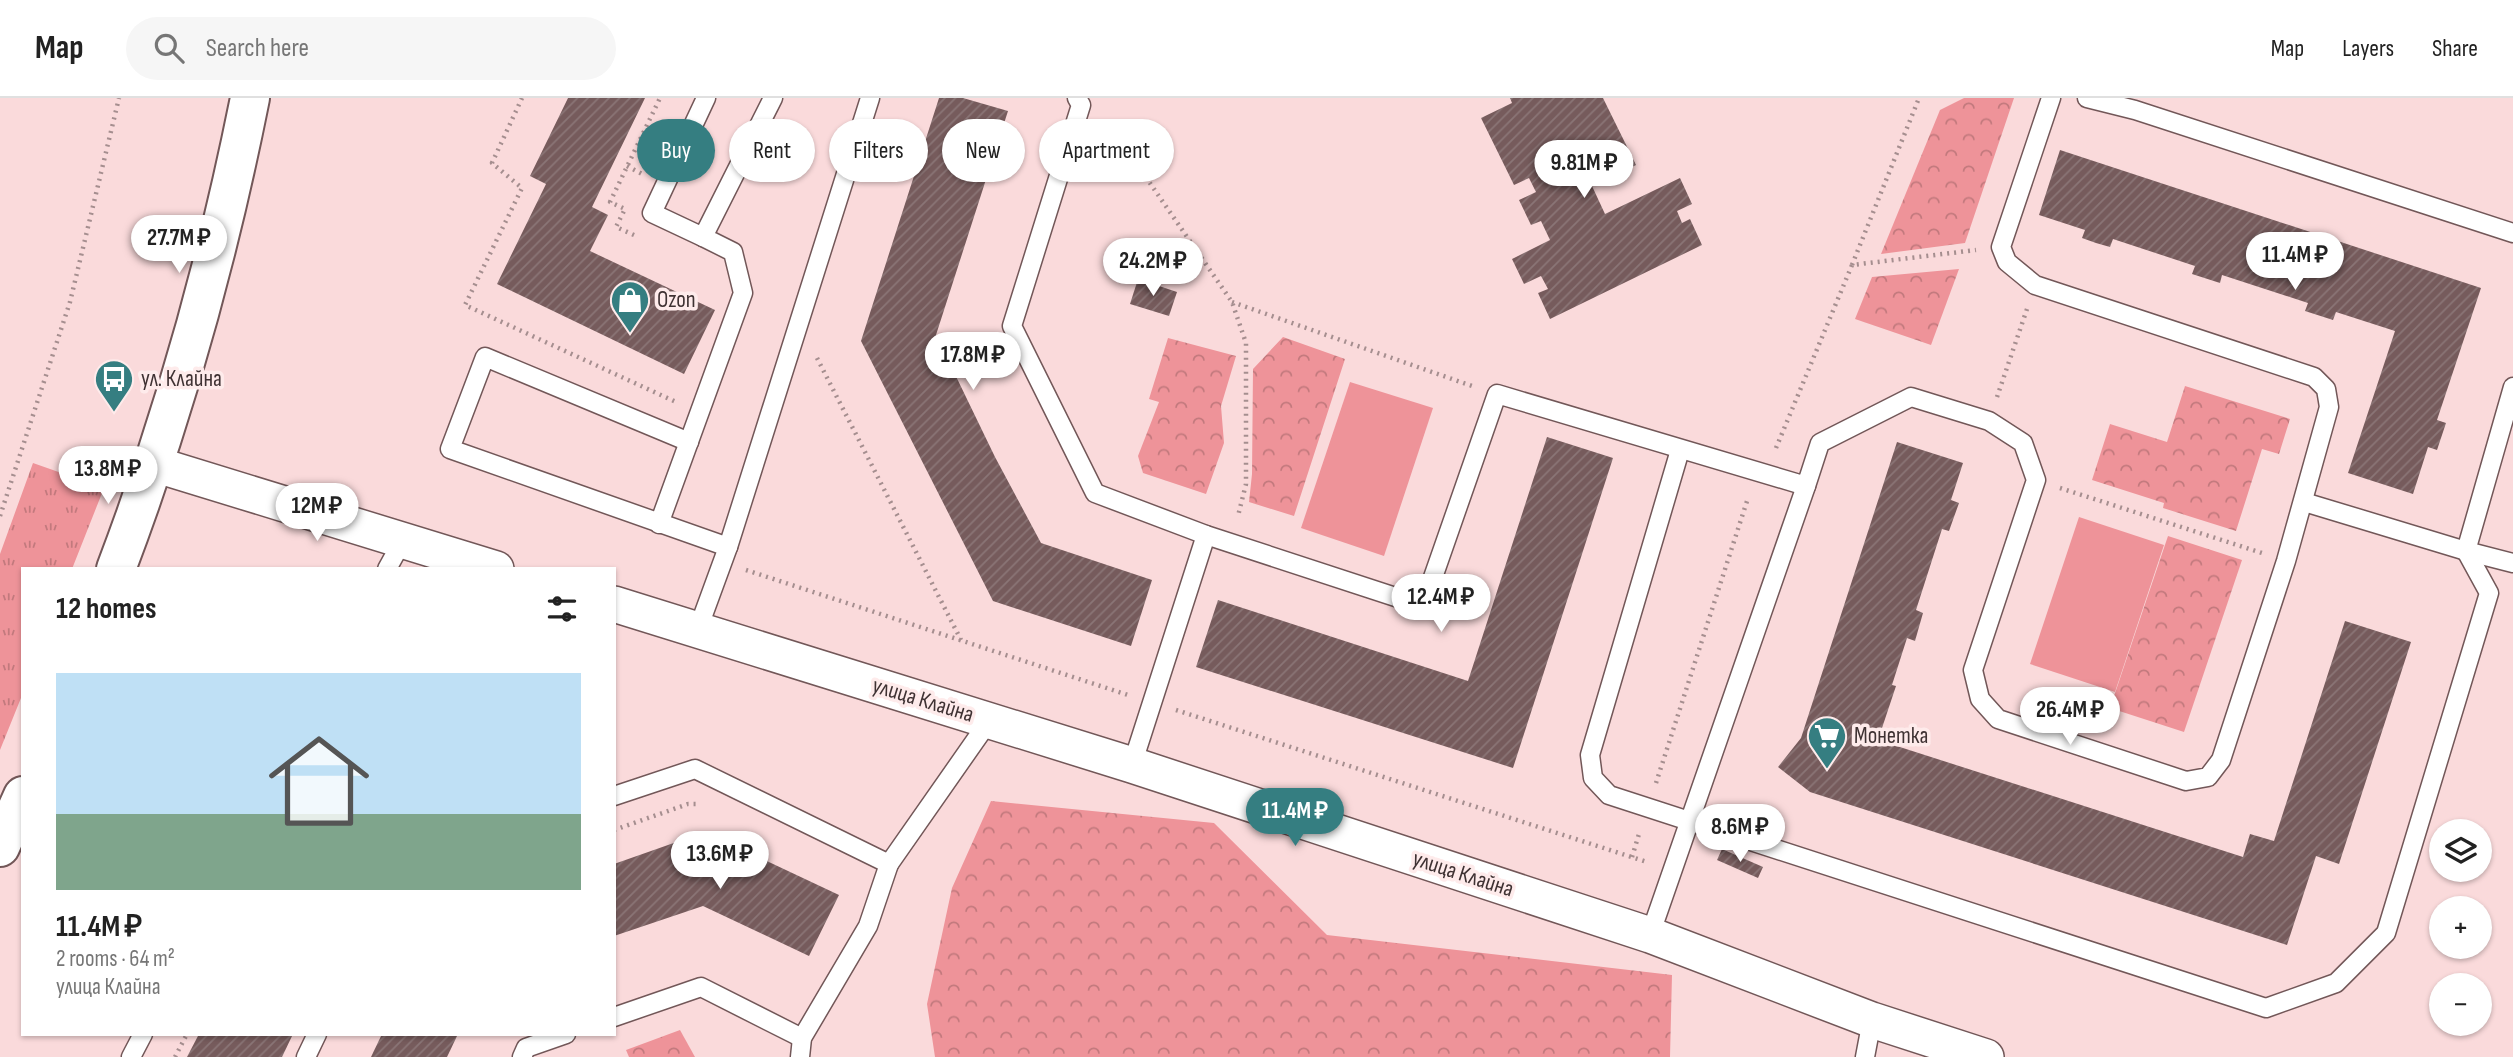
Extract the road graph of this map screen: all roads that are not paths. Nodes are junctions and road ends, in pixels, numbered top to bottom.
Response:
1 (250, 98) edge
2 (706, 98) edge
3 (773, 98) edge
4 (870, 98) edge
5 (2051, 98) edge
6 (2087, 98) edge
7 (1079, 102) edge
8 (2141, 104) edge
9 (2513, 233) edge
10 (703, 237) junction
11 (2513, 387) edge
12 (689, 442) junction
13 (1680, 450) junction
14 (154, 464) junction
15 (1806, 486) junction
16 (2304, 502) junction
17 (659, 524) junction
18 (1206, 535) junction
19 (2466, 551) junction
20 (395, 554) edge
21 (725, 555) junction
22 (2513, 563) edge
23 (117, 567) edge
24 (487, 567) edge
25 (616, 605) edge
26 (698, 629) junction
27 (989, 720) junction
28 (1132, 765) junction
29 (616, 795) edge
30 (21, 800) edge
31 (1690, 820) junction
32 (0, 847) edge
33 (889, 864) junction
34 (1650, 935) junction
35 (616, 1016) edge
36 (1872, 1020) junction
37 (142, 1036) edge
38 (316, 1036) edge
39 (560, 1036) edge
40 (802, 1038) junction
41 (131, 1057) edge
42 (306, 1057) edge
43 (522, 1057) edge
44 (800, 1057) edge
45 (1865, 1057) edge
46 (1986, 1057) edge

1 - 14 main road
2 - 10 lane
3 - 10 lane
4 - 21 lane
5 - 16 lane
6 - 8 lane
7 - 18 lane
8 - 9 lane
10 - 12 lane
11 - 19 lane
12 - 17 lane
12 - 17 lane
13 - 15 lane
13 - 18 lane
13 - 31 lane
14 - 20 street
14 - 23 main road
15 - 16 lane
15 - 31 lane
16 - 19 lane
17 - 21 lane
18 - 28 lane
19 - 22 lane
19 - 31 lane
20 - 24 street
21 - 26 lane
25 - 26 street, улица Клайна
26 - 27 street, улица Клайна
27 - 28 street, улица Клайна
27 - 33 lane
28 - 34 street, улица Клайна
29 - 33 lane
30 - 32 main road
31 - 34 lane
33 - 40 lane
34 - 36 street, улица Клайна
35 - 40 lane
36 - 45 lane
36 - 46 street, улица Клайна
37 - 41 lane
38 - 42 lane
39 - 43 lane
40 - 44 lane

